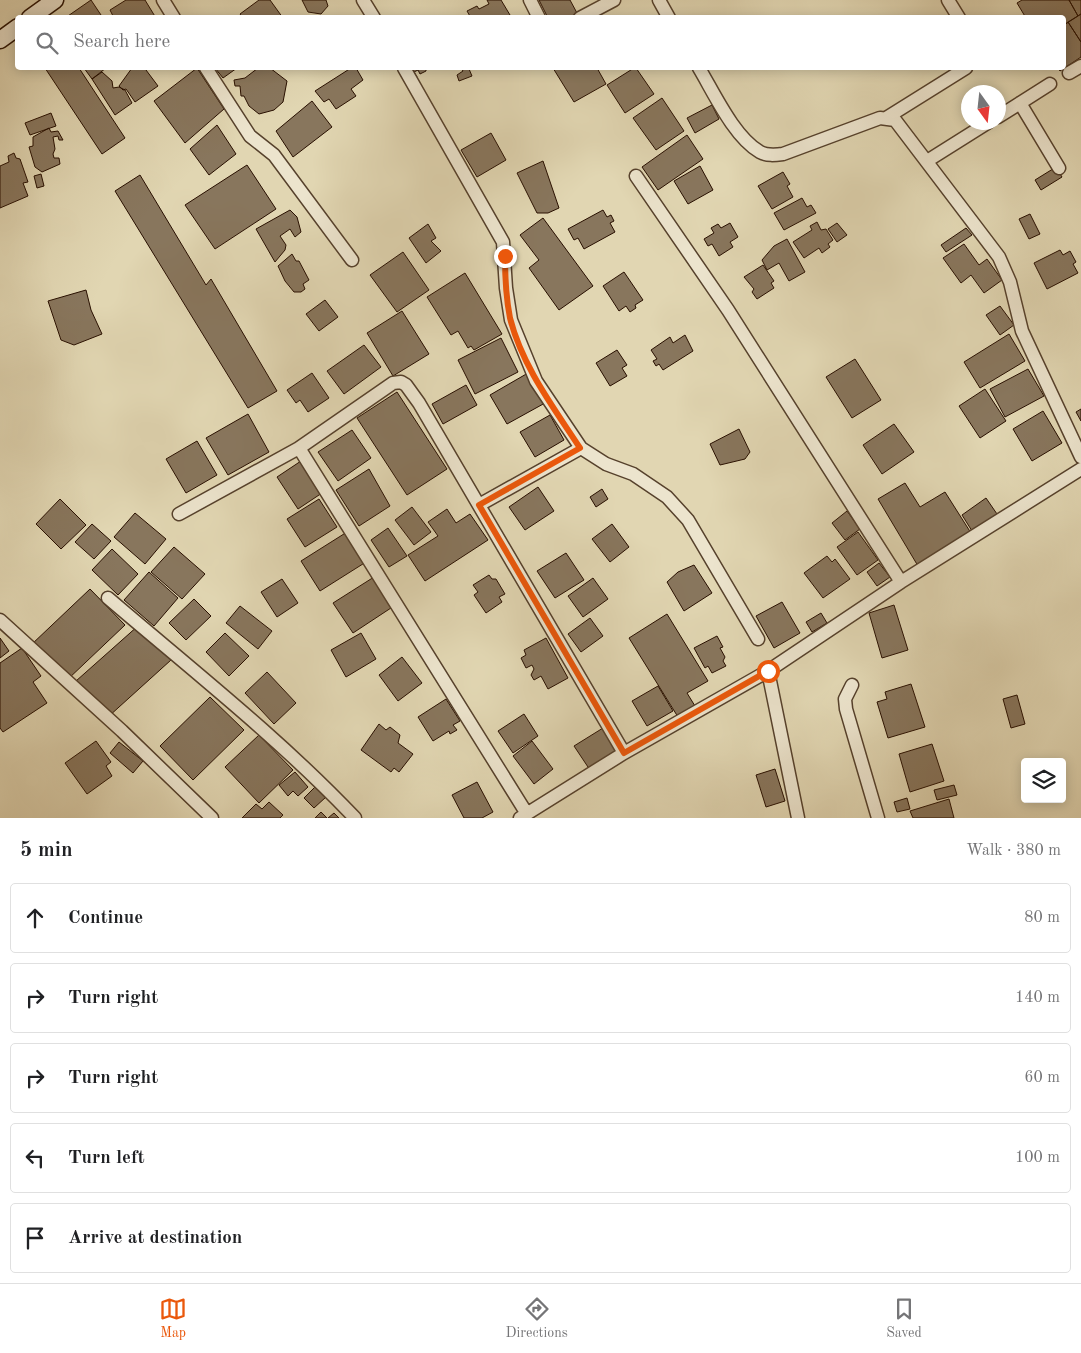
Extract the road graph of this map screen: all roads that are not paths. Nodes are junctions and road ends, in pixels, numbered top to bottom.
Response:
1 (54, 0) edge
2 (163, 0) edge
3 (363, 0) edge
4 (530, 0) edge
5 (614, 0) edge
6 (658, 0) edge
7 (948, 0) edge
8 (34, 15) edge
9 (172, 15) edge
10 (372, 15) edge
11 (538, 15) edge
12 (586, 15) edge
13 (667, 15) edge
14 (957, 15) edge
15 (15, 29) edge
16 (0, 40) edge
17 (1081, 66) edge
18 (207, 70) edge
19 (405, 70) edge
20 (700, 70) edge
21 (963, 70) edge
22 (1069, 73) dead end
23 (1050, 84) dead end
24 (1020, 103) junction
25 (1006, 111) edge
26 (886, 118) junction
27 (976, 130) edge
28 (927, 161) junction
29 (1059, 168) dead end
30 (636, 176) dead end
31 (352, 260) dead end
32 (299, 448) junction
33 (580, 448) junction
34 (1081, 457) edge
35 (1081, 469) edge
36 (479, 505) junction
37 (179, 514) dead end
38 (901, 582) junction
39 (108, 598) dead end
40 (0, 620) edge
41 (758, 639) dead end
42 (768, 671) junction
43 (852, 684) dead end
44 (624, 753) junction
45 (523, 816) edge
46 (212, 818) edge
47 (354, 818) edge
48 (798, 818) edge
49 (878, 818) edge

1 - 8 main road
2 - 9 street
3 - 10 street
4 - 11 street
5 - 12 street
6 - 13 street
7 - 14 street
15 - 16 main road
17 - 22 street
18 - 31 street
19 - 33 street
20 - 26 street
21 - 26 street
23 - 24 street
24 - 25 street
24 - 29 street
26 - 28 street
27 - 28 street
28 - 34 street
30 - 38 street
32 - 36 street
32 - 37 street
32 - 45 street
33 - 36 street
33 - 41 street
35 - 38 street
36 - 44 street
38 - 42 street
39 - 47 street
40 - 46 street
42 - 44 street
42 - 48 street
43 - 49 street
44 - 45 street

